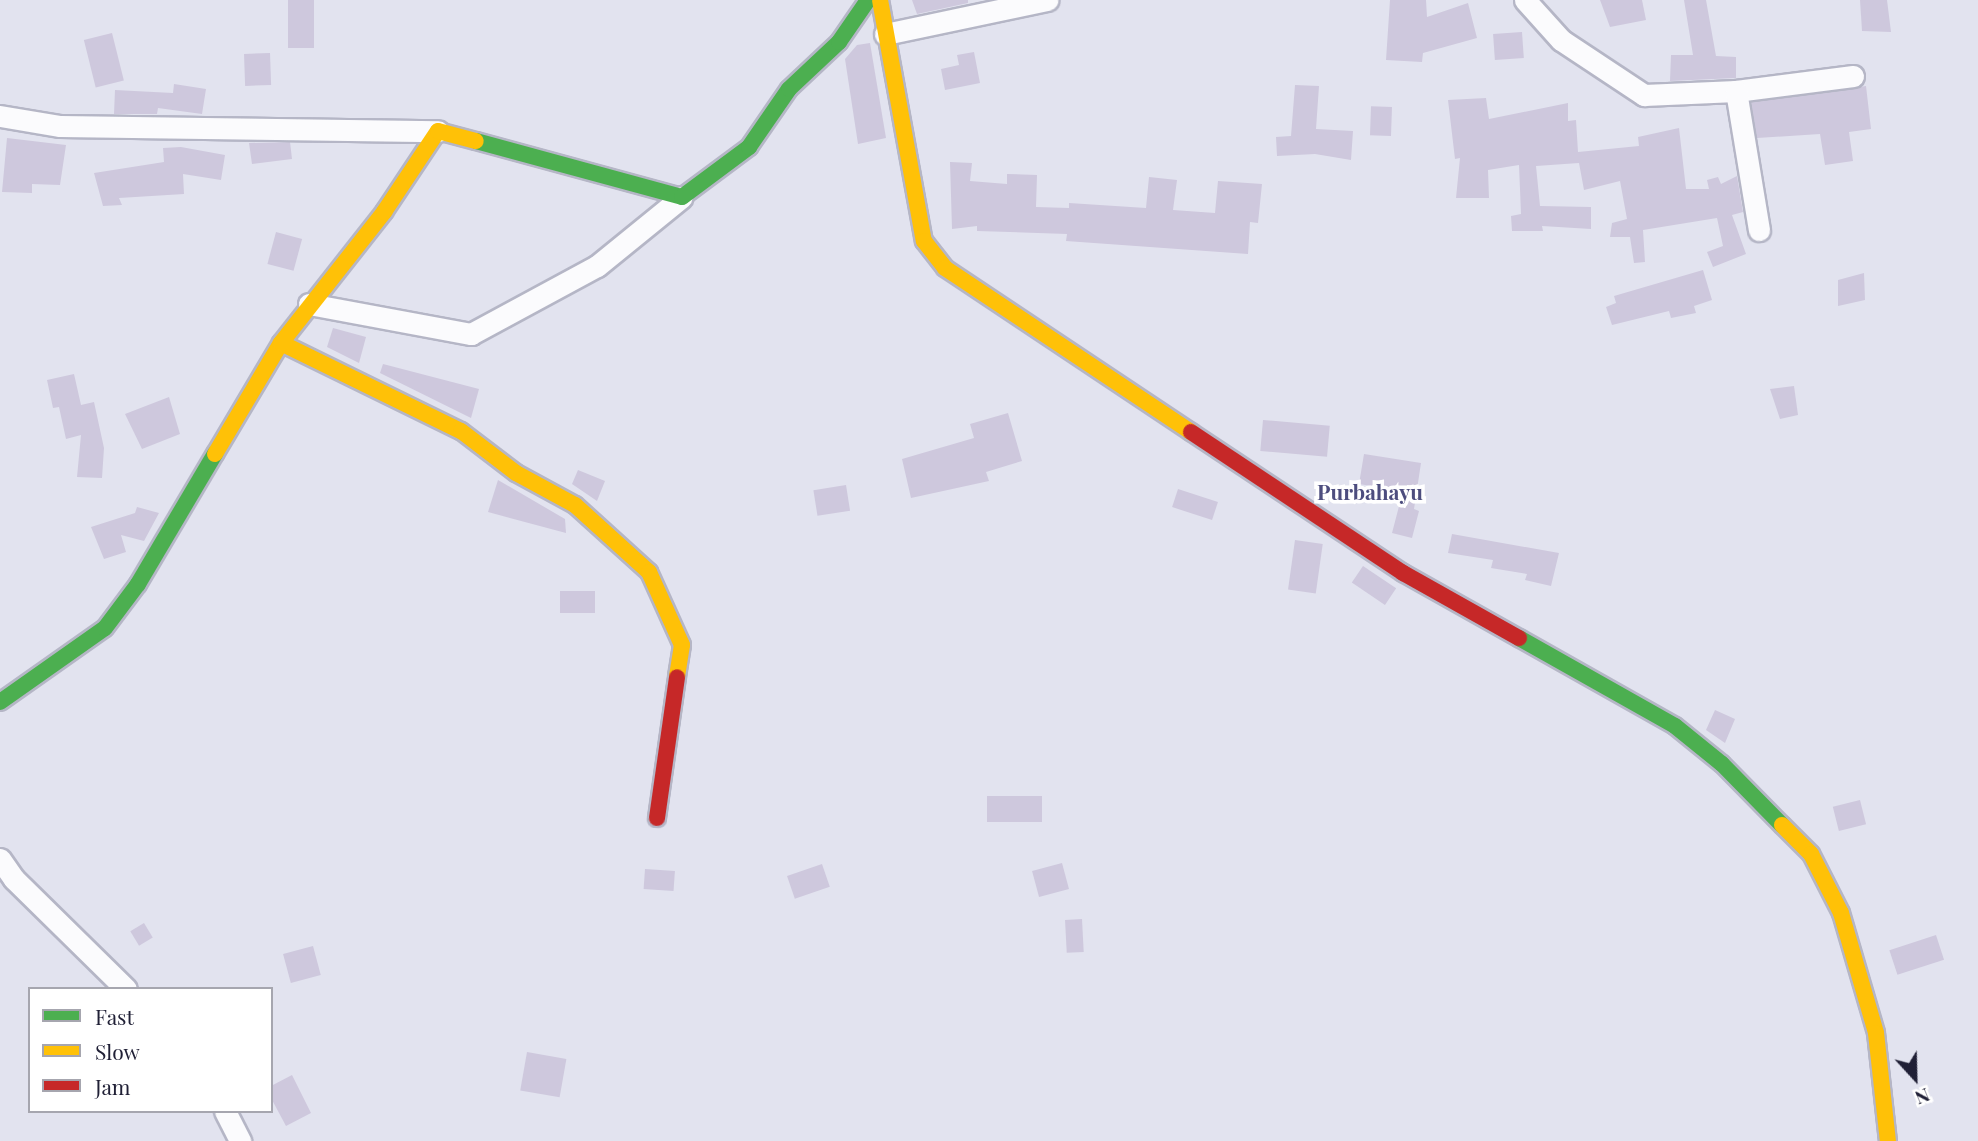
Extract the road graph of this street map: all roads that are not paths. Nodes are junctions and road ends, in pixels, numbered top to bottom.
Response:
1 (869, 0) edge
2 (880, 0) edge
3 (1047, 0) edge
4 (1525, 0) edge
5 (885, 34) junction
6 (1853, 76) dead end
7 (1735, 90) junction
8 (0, 116) edge
9 (438, 131) junction
10 (682, 197) junction
11 (1759, 230) dead end
12 (309, 304) junction
13 (281, 344) junction
14 (0, 702) edge
15 (657, 818) dead end
16 (0, 859) edge
17 (124, 987) edge
18 (226, 1113) edge
19 (240, 1141) edge
20 (1888, 1141) edge

1 - 10 street
2 - 5 street
3 - 5 street
4 - 7 street
5 - 20 street
6 - 7 street
7 - 11 street
8 - 9 street
9 - 10 street
9 - 12 street
10 - 12 street
12 - 13 street
13 - 14 street
13 - 15 street
16 - 17 street
18 - 19 street

